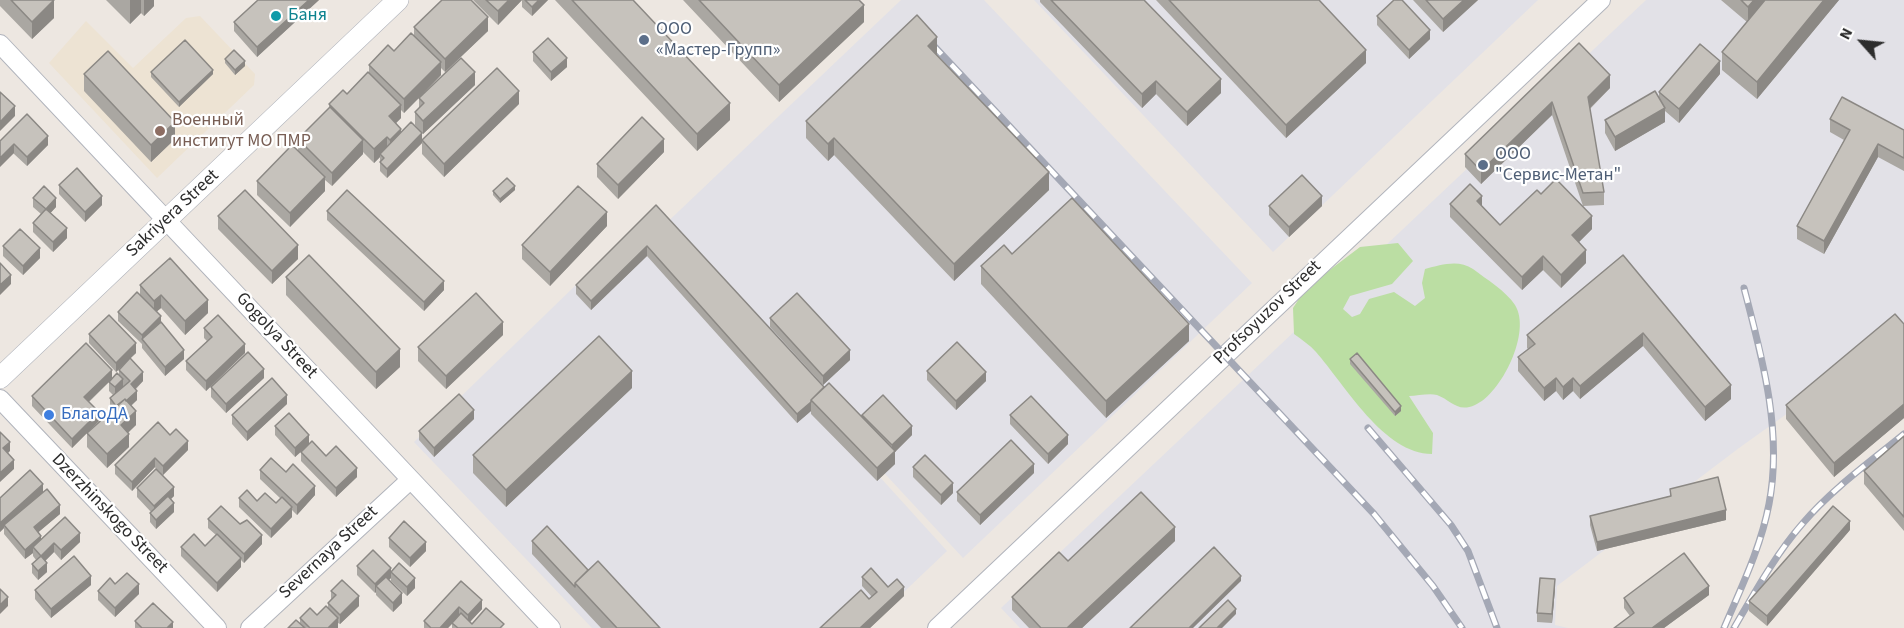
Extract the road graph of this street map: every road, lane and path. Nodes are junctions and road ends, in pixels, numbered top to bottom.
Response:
1 (398, 0) edge
2 (1601, 0) edge
3 (0, 44) edge
4 (166, 220) junction
5 (0, 378) edge
6 (0, 399) edge
7 (410, 480) junction
8 (217, 628) edge
9 (250, 628) edge
10 (551, 628) edge
11 (937, 628) edge

1 - 4 street, Sakriyera Street
2 - 11 street, Profsoyuzov Street
3 - 4 street, Gogolya Street
4 - 5 street, Sakriyera Street
4 - 7 street, Gogolya Street
6 - 8 street, Dzerzhinskogo Street
7 - 9 street, Severnaya Street
7 - 10 street, Gogolya Street

